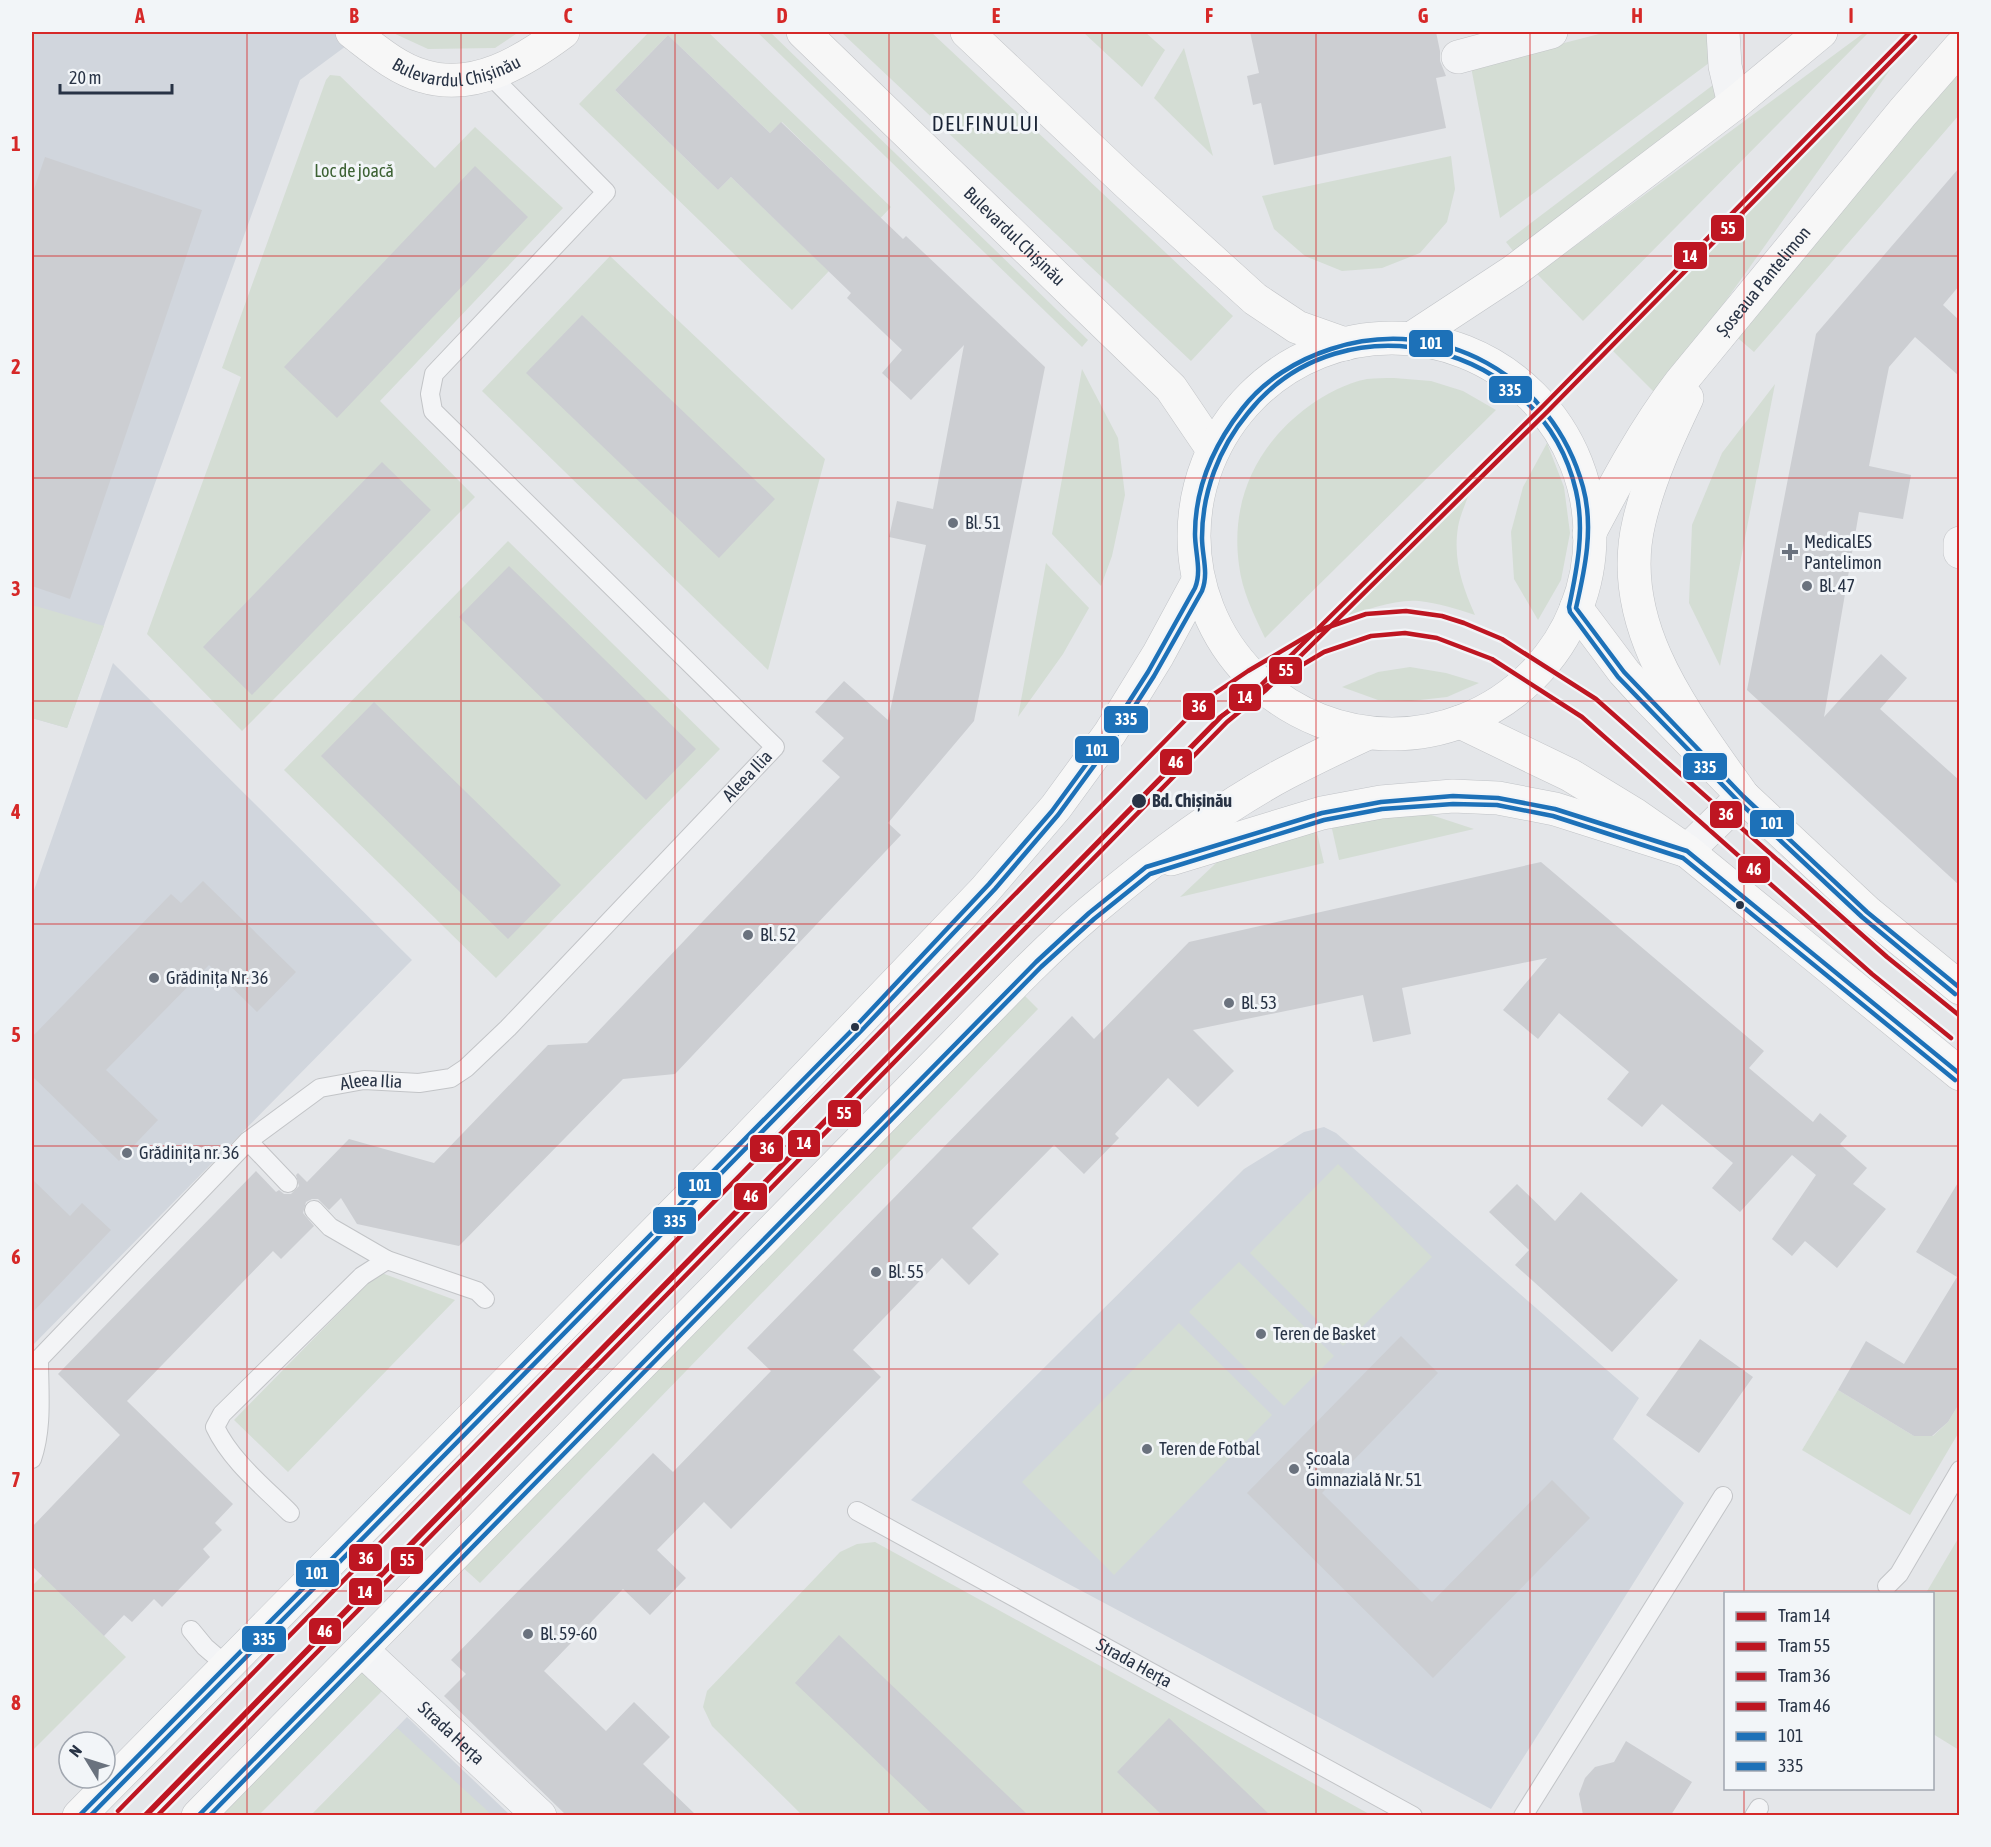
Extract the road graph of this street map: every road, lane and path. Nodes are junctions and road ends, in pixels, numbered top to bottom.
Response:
1 (352, 32) edge
2 (563, 32) edge
3 (802, 32) edge
4 (967, 32) edge
5 (1551, 32) edge
6 (1723, 32) edge
7 (1821, 32) edge
8 (1959, 47) edge
9 (1458, 57) dead end
10 (490, 75) junction
11 (1734, 104) junction
12 (1730, 320) junction
13 (1412, 338) junction
14 (1345, 344) junction
15 (1213, 450) junction
16 (1590, 534) junction
17 (1959, 543) edge
18 (1959, 552) edge
19 (1198, 581) junction
20 (1576, 608) junction
21 (1460, 722) junction
22 (1368, 733) junction
23 (1743, 796) junction
24 (1687, 851) junction
25 (1146, 867) junction
26 (1959, 988) edge
27 (1959, 1074) edge
28 (248, 1141) junction
29 (288, 1183) dead end
30 (314, 1210) dead end
31 (387, 1260) junction
32 (485, 1299) dead end
33 (32, 1459) edge
34 (1959, 1470) edge
35 (1723, 1496) dead end
36 (857, 1511) dead end
37 (290, 1513) dead end
38 (1887, 1586) dead end
39 (191, 1630) dead end
40 (362, 1650) junction
41 (226, 1665) junction
42 (79, 1815) edge
43 (198, 1815) edge
44 (540, 1815) edge
45 (1413, 1815) edge
46 (1523, 1815) edge

1 - 10 main road, Bulevardul Chișinău
2 - 10 main road, Bulevardul Chișinău
3 - 15 main road, Bulevardul Chișinău
4 - 14 main road
5 - 9 street
6 - 11 street
7 - 11 main road
8 - 12 main road, Șoseaua Pantelimon
10 - 28 lane, Aleea Ilia
11 - 13 main road
12 - 16 main road, Șoseaua Pantelimon
12 - 23 main road
13 - 14 main road
13 - 16 main road
14 - 15 main road
15 - 19 main road
16 - 20 main road
17 - 18 street
19 - 22 main road
19 - 41 main road
20 - 21 main road
20 - 23 main road
21 - 22 main road
21 - 24 main road
22 - 25 main road
23 - 24 street
23 - 26 main road
24 - 25 main road
24 - 27 main road
25 - 40 main road
28 - 29 lane
28 - 33 lane, Aleea Ilia
30 - 31 lane
31 - 32 lane
31 - 37 lane
34 - 38 lane
35 - 46 lane
36 - 45 lane, Strada Herța
39 - 41 lane
40 - 43 main road
40 - 44 street, Strada Herța
41 - 42 main road

